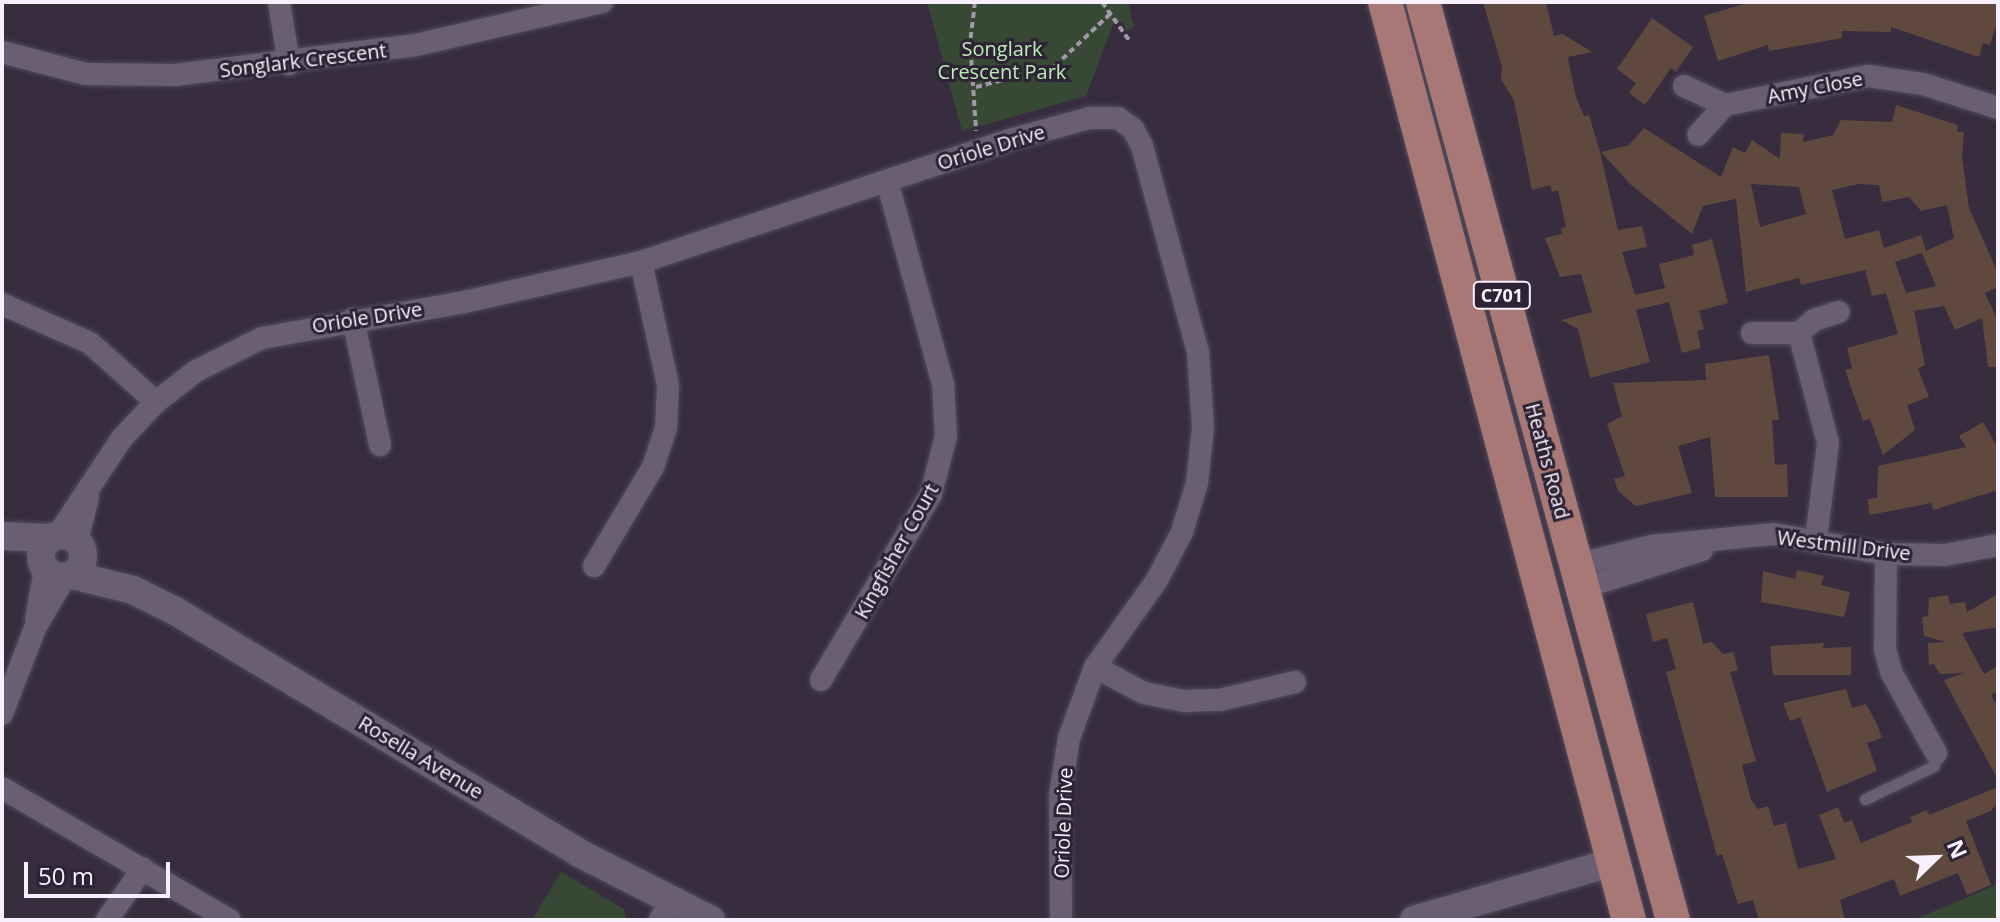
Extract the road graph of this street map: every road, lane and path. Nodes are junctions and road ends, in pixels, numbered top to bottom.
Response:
1 (279, 2) edge
2 (602, 2) edge
3 (975, 2) edge
4 (1102, 2) edge
5 (1385, 2) edge
6 (1423, 2) edge
7 (563, 7) edge
8 (1110, 14) junction
9 (1129, 40) dead end
10 (2, 52) edge
11 (289, 64) junction
12 (1684, 86) dead end
13 (976, 87) junction
14 (1725, 105) junction
15 (1998, 108) edge
16 (1698, 135) dead end
17 (975, 151) junction
18 (887, 181) junction
19 (641, 262) junction
20 (2, 304) edge
21 (1839, 312) dead end
22 (353, 319) junction
23 (1752, 333) dead end
24 (1799, 333) junction
25 (156, 402) junction
26 (380, 445) dead end
27 (2, 536) edge
28 (1816, 539) junction
29 (2, 543) edge
30 (1998, 545) edge
31 (1886, 554) junction
32 (61, 556) junction
33 (594, 566) dead end
34 (1579, 577) junction
35 (1544, 588) junction
36 (1095, 667) junction
37 (821, 680) dead end
38 (1295, 682) dead end
39 (2, 714) edge
40 (1936, 753) joint
41 (2, 788) edge
42 (1865, 799) dead end
43 (1654, 851) junction
44 (1613, 862) junction
45 (143, 868) junction
46 (666, 911) edge
47 (107, 920) edge
48 (230, 920) edge
49 (711, 920) edge
50 (1061, 920) edge
51 (1414, 920) edge
52 (1629, 920) edge
53 (1673, 920) edge

1 - 11 street
2 - 7 street, Songlark Crescent
3 - 13 path
4 - 8 path
5 - 35 main road, Heaths Road / C701
6 - 34 main road, Heaths Road / C701
7 - 11 street, Songlark Crescent
8 - 9 path
8 - 13 path
10 - 11 street, Songlark Crescent
12 - 14 street
13 - 17 path
14 - 15 street, Amy Close
14 - 16 street
17 - 18 street, Oriole Drive
17 - 36 street, Oriole Drive
18 - 19 street, Oriole Drive
18 - 37 street, Kingfisher Court
19 - 22 street, Oriole Drive
19 - 33 street
20 - 25 street
21 - 24 street
22 - 25 street, Oriole Drive
22 - 26 street
23 - 24 street
24 - 28 street
25 - 32 street, Oriole Drive
27 - 32 street, Rosella Avenue
28 - 31 street, Westmill Drive
28 - 34 street, Westmill Drive
29 - 32 street, Rosella Avenue
30 - 31 street, Westmill Drive
31 - 40 street
32 - 39 street, Oriole Drive
32 - 46 street, Rosella Avenue
34 - 35 main road
34 - 43 main road, Heaths Road / C701
35 - 44 main road, Heaths Road / C701
36 - 38 street
36 - 50 street, Oriole Drive
40 - 42 lane
41 - 45 street
43 - 44 main road
43 - 53 main road, Heaths Road / C701
44 - 51 street
44 - 52 main road, Heaths Road / C701
45 - 47 street
45 - 48 street
46 - 49 street, Rosella Avenue

